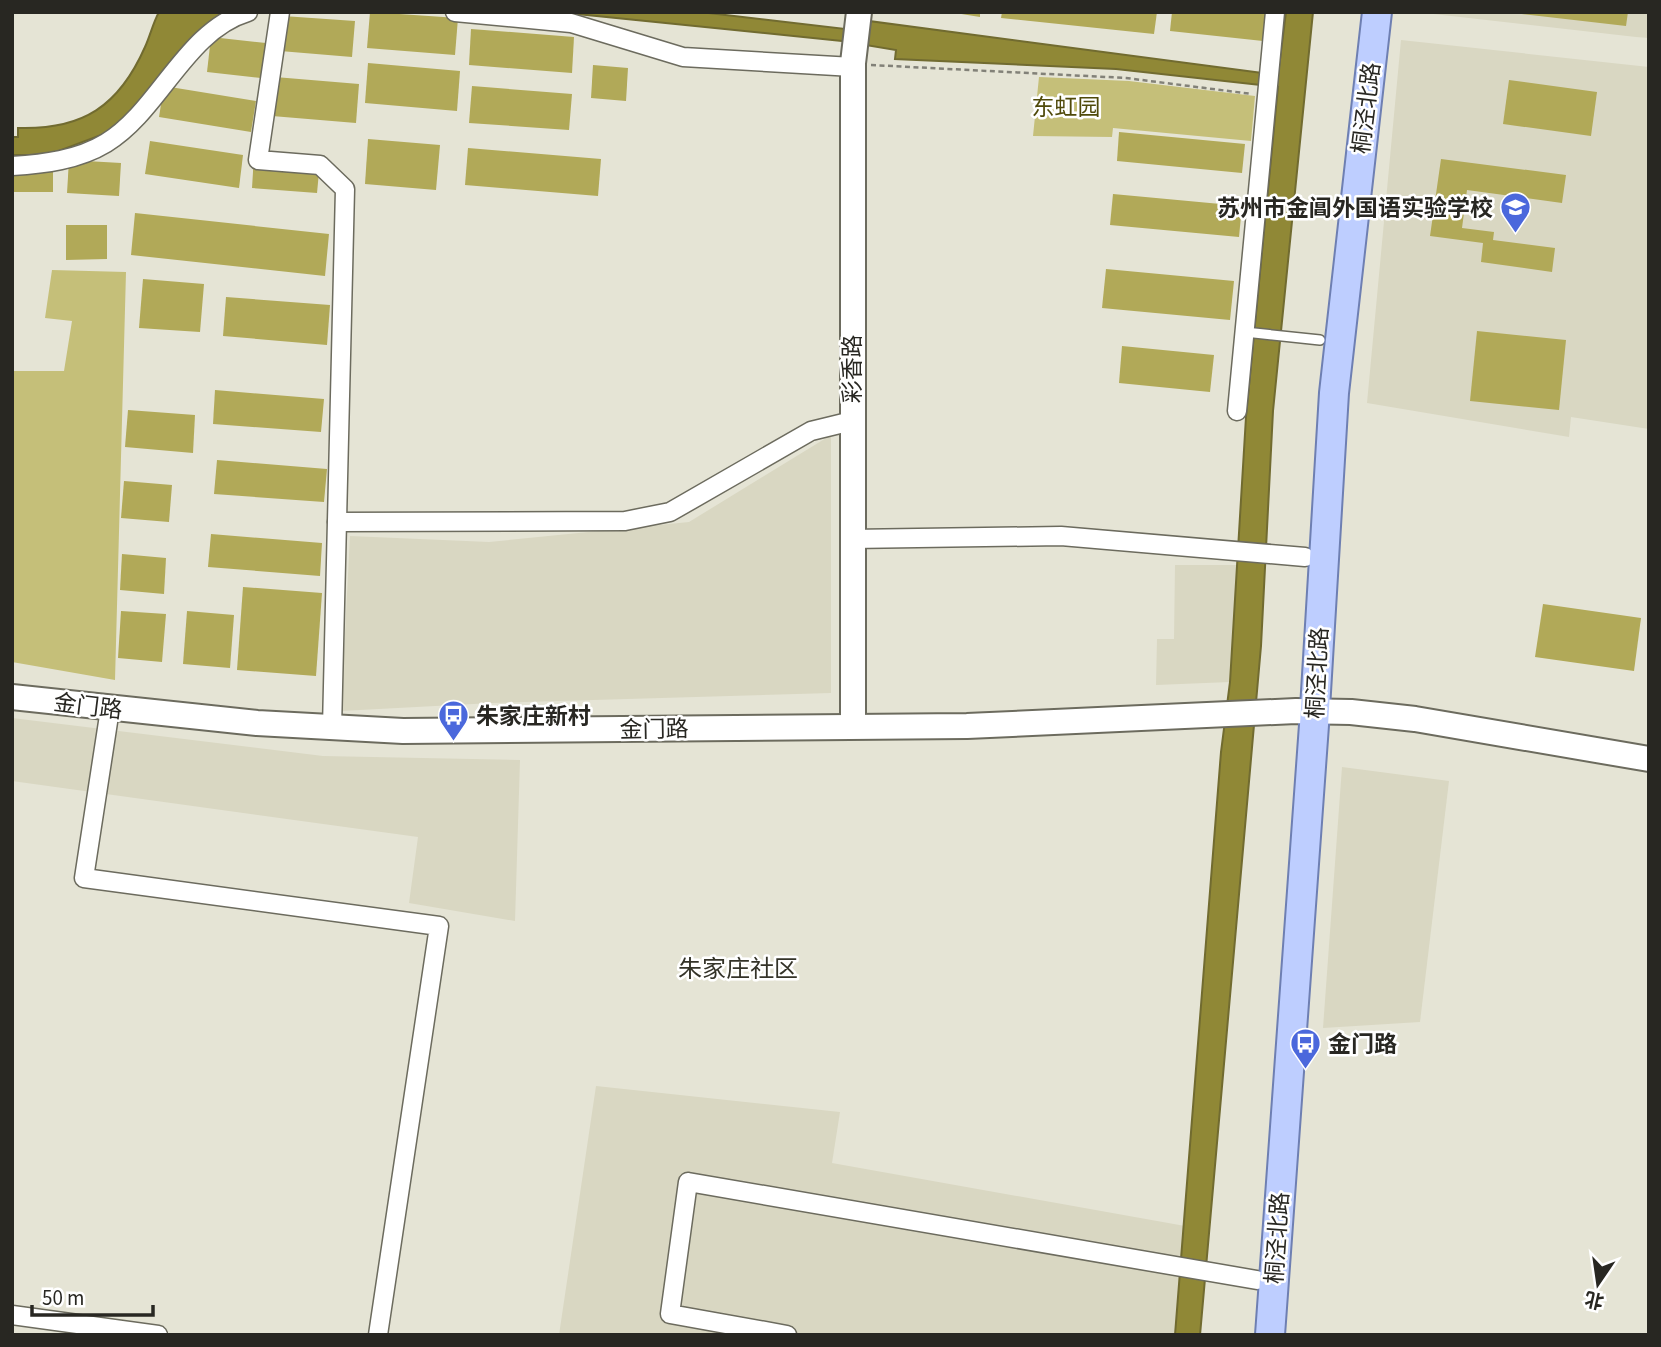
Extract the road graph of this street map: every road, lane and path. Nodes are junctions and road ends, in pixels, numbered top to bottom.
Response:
1 (248, 12) edge
2 (280, 12) edge
3 (455, 12) edge
4 (1275, 12) edge
5 (1359, 12) edge
6 (1377, 12) edge
7 (859, 15) edge
8 (853, 65) junction
9 (1266, 94) junction
10 (12, 166) edge
11 (1248, 332) junction
12 (1320, 340) junction
13 (1237, 411) dead end
14 (852, 421) junction
15 (337, 522) junction
16 (851, 539) junction
17 (1305, 557) junction
18 (12, 697) edge
19 (110, 709) junction
20 (1298, 715) junction
21 (853, 726) junction
22 (332, 728) junction
23 (1649, 759) edge
24 (1649, 774) edge
25 (1257, 1280) junction
26 (12, 1315) edge
27 (158, 1335) edge
28 (378, 1335) edge
29 (787, 1335) edge
30 (1252, 1335) edge
31 (1270, 1335) edge

1 - 10 street
2 - 15 street
3 - 8 street
4 - 9 street
5 - 12 main road, 桐泾北路
6 - 20 main road, 桐泾北路
7 - 8 main road, 彩香路
8 - 9 path
8 - 14 main road, 彩香路
9 - 11 street
11 - 12 lane
11 - 13 street
12 - 17 main road, 桐泾北路
14 - 15 street
14 - 16 main road, 彩香路
15 - 22 street
16 - 17 street
16 - 21 main road, 彩香路
17 - 20 main road, 桐泾北路
18 - 19 main road, 金门路
19 - 22 main road, 金门路
19 - 28 street
20 - 21 main road, 金门路
20 - 23 main road, 金门路
20 - 24 main road, 金门路
20 - 25 main road, 桐泾北路
20 - 31 main road, 桐泾北路
21 - 22 main road, 金门路
25 - 29 street
25 - 30 main road, 桐泾北路
26 - 27 street

